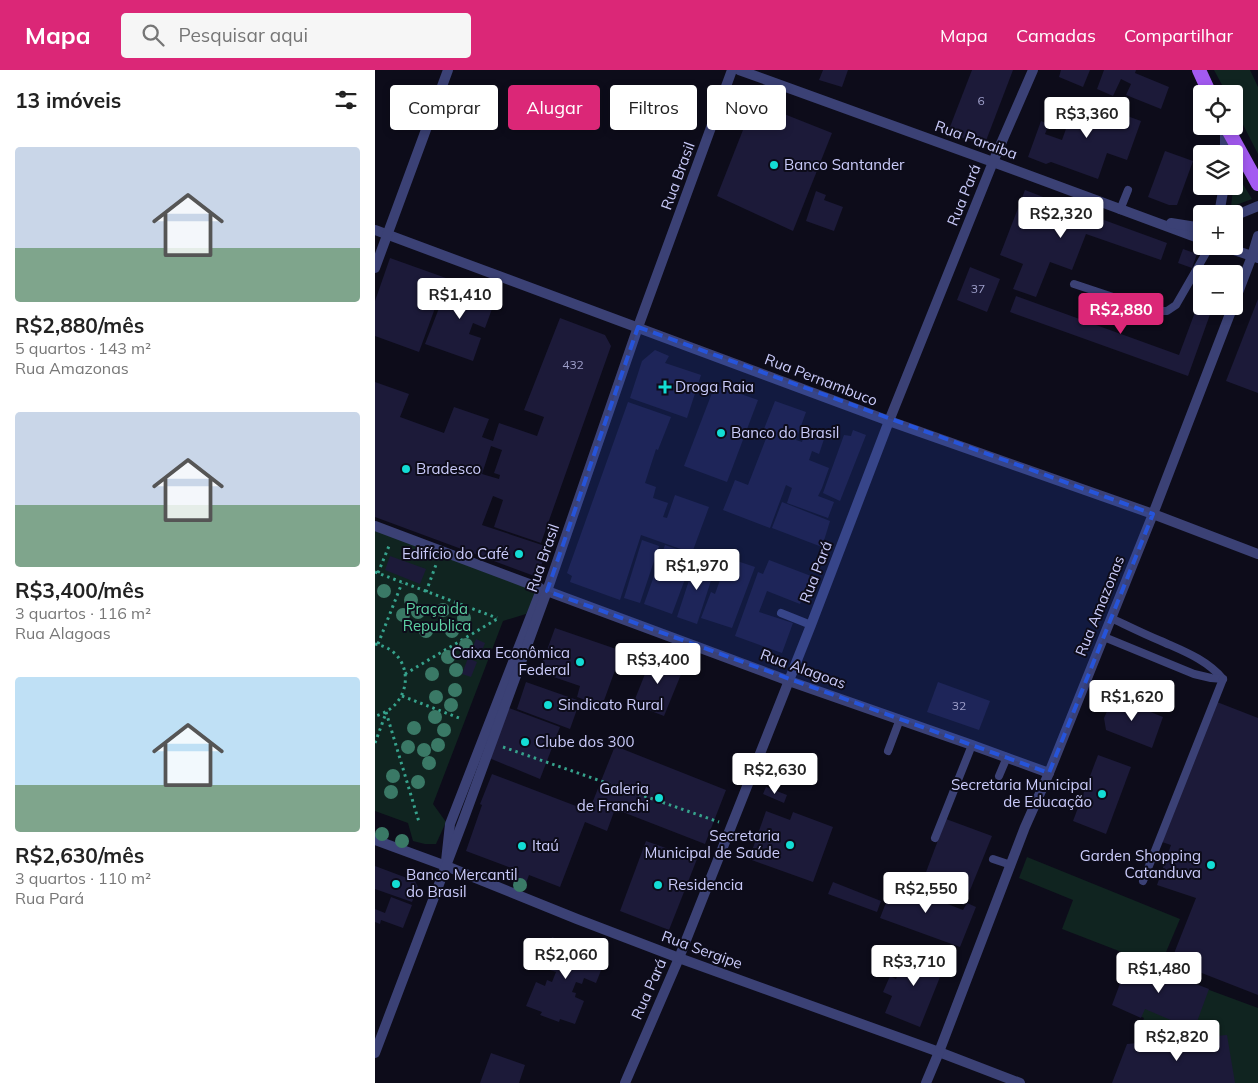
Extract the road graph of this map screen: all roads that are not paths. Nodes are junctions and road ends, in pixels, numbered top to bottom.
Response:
1 (448, 70) edge
2 (732, 70) edge
3 (739, 70) edge
4 (1033, 70) edge
5 (1199, 70) edge
6 (1206, 85) edge
7 (1231, 135) edge
8 (993, 162) junction
9 (1258, 184) edge
10 (1128, 190) dead end
11 (1258, 206) edge
12 (1120, 210) junction
13 (1243, 212) edge
14 (1141, 217) junction
15 (1193, 226) edge
16 (375, 230) edge
17 (387, 234) junction
18 (1193, 236) edge
19 (1258, 236) edge
20 (1243, 253) edge
21 (1205, 255) edge
22 (1255, 257) edge
23 (375, 268) edge
24 (1243, 283) edge
25 (1074, 284) dead end
26 (1229, 315) edge
27 (639, 327) junction
28 (889, 421) junction
29 (1153, 514) junction
30 (375, 526) edge
31 (1258, 554) edge
32 (544, 590) junction
33 (781, 612) dead end
34 (1111, 618) junction
35 (811, 625) junction
36 (1103, 637) junction
37 (1214, 675) junction
38 (789, 681) junction
39 (900, 720) junction
40 (973, 744) junction
41 (889, 751) dead end
42 (1007, 757) junction
43 (1049, 773) junction
44 (999, 776) dead end
45 (935, 838) dead end
46 (375, 840) edge
47 (993, 859) dead end
48 (1011, 865) junction
49 (445, 866) junction
50 (1143, 880) dead end
51 (679, 958) junction
52 (939, 1052) junction
53 (375, 1053) edge
54 (625, 1083) edge
55 (926, 1083) edge
56 (1021, 1083) edge

1 - 17 street
2 - 27 street, Rua Brasil
3 - 8 street, Rua Paraiba
4 - 8 street, Rua Pará
5 - 6 main road
7 - 9 main road
8 - 12 street, Rua Paraiba
8 - 28 street, Rua Pará
10 - 12 lane
11 - 13 street
12 - 14 street, Rua Paraiba
14 - 15 street
14 - 18 street, Rua Paraiba
16 - 17 street, Rua Pernambuco
17 - 23 street
17 - 27 street, Rua Pernambuco
19 - 22 street, Rua Amazonas
20 - 22 street
21 - 25 lane
22 - 24 street, Rua Amazonas
26 - 29 street, Rua Amazonas
27 - 28 street, Rua Pernambuco
27 - 32 street, Rua Brasil
28 - 29 street, Rua Pernambuco
28 - 35 street, Rua Pará
29 - 31 street, Rua Pernambuco
29 - 34 street, Rua Amazonas
30 - 32 street, Rua Alagoas
32 - 38 street, Rua Alagoas
32 - 49 street, Rua Brasil
32 - 49 street
33 - 35 lane
34 - 36 street, Rua Amazonas
34 - 37 lane
35 - 38 street, Rua Pará
36 - 37 lane
36 - 43 street, Rua Amazonas
37 - 50 lane
38 - 39 street, Rua Alagoas
38 - 51 street, Rua Pará
39 - 40 street, Rua Alagoas
39 - 41 lane
40 - 42 street, Rua Alagoas
40 - 45 lane
42 - 43 street, Rua Alagoas
42 - 44 lane
43 - 48 street, Rua Amazonas
46 - 49 street, Rua Sergipe
47 - 48 lane
48 - 52 street, Rua Amazonas
49 - 51 street, Rua Sergipe
49 - 53 street, Rua Brasil
51 - 52 street, Rua Sergipe
51 - 54 street, Rua Pará
52 - 55 street, Rua Amazonas
52 - 56 street, Rua Sergipe

